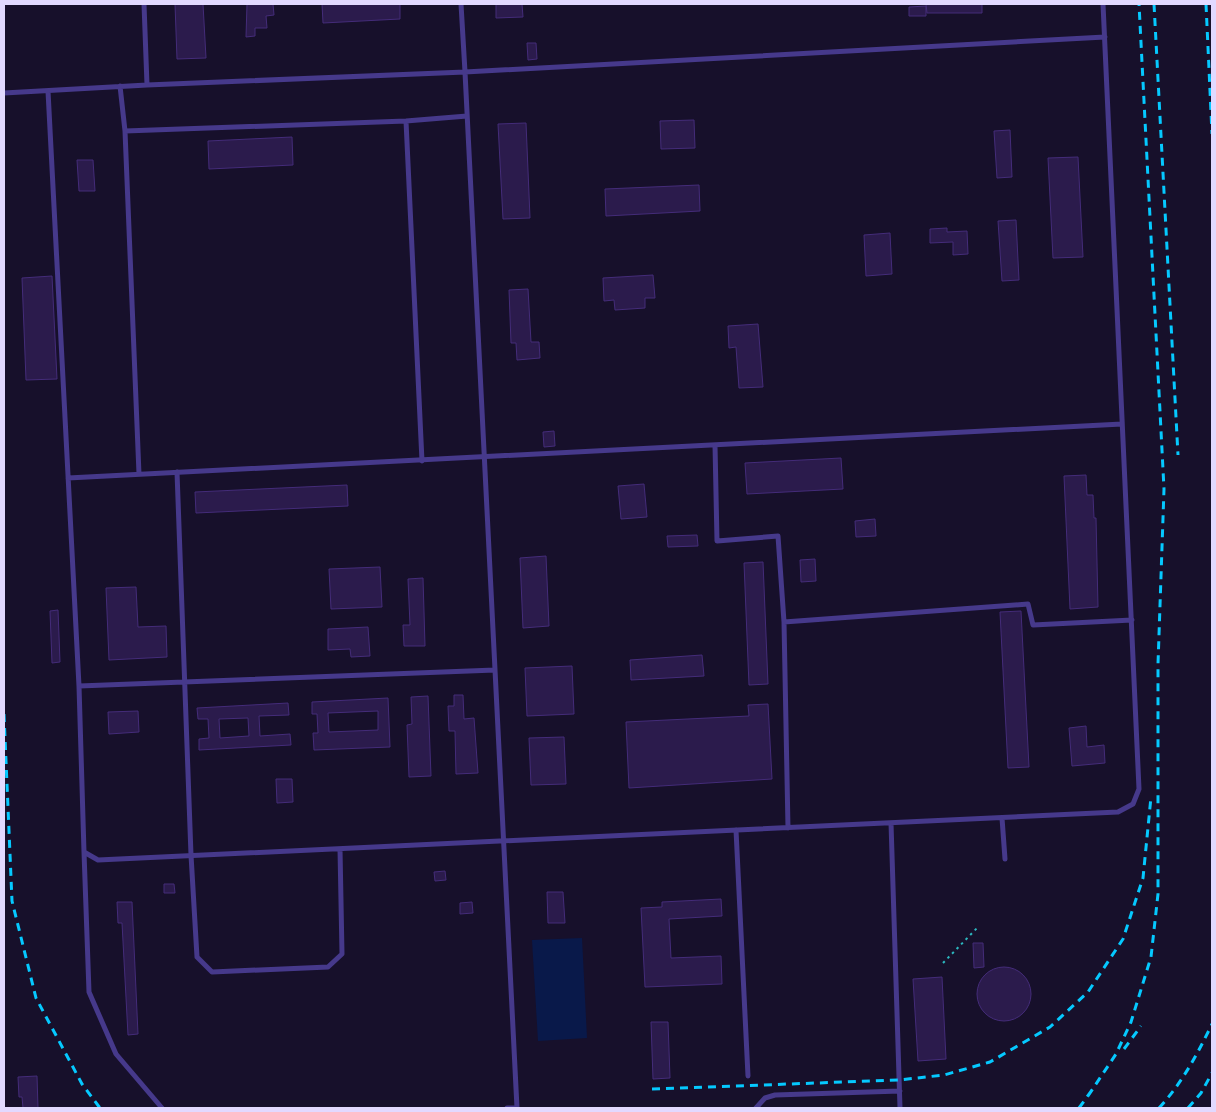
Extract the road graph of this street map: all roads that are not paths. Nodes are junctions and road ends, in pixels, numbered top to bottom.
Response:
1 (144, 4) edge
2 (461, 4) edge
3 (1103, 4) edge
4 (1104, 37) junction
5 (465, 72) junction
6 (147, 84) junction
7 (120, 86) junction
8 (48, 91) junction
9 (4, 93) edge
10 (467, 116) junction
11 (406, 121) junction
12 (125, 131) junction
13 (1122, 424) junction
14 (715, 446) junction
15 (484, 458) junction
16 (422, 461) junction
17 (177, 472) junction
18 (139, 474) junction
19 (68, 478) junction
20 (1132, 620) junction
21 (784, 622) junction
22 (495, 670) junction
23 (184, 681) junction
24 (79, 686) junction
25 (1002, 818) junction
26 (891, 823) junction
27 (788, 828) junction
28 (736, 830) junction
29 (504, 840) junction
30 (340, 849) junction
31 (84, 852) junction
32 (191, 855) junction
33 (1005, 859) dead end
34 (748, 1076) dead end
35 (900, 1091) junction
36 (162, 1108) edge
37 (508, 1108) edge
38 (517, 1108) edge
39 (756, 1108) edge
40 (900, 1108) edge

1 - 6 lane
2 - 5 lane
3 - 4 lane
4 - 5 lane
4 - 13 lane
5 - 6 lane
5 - 10 lane
6 - 7 lane
7 - 8 lane
7 - 12 lane
8 - 9 lane
8 - 19 lane
10 - 11 lane
10 - 15 lane
11 - 12 lane
11 - 16 lane
12 - 18 lane
13 - 14 lane
13 - 20 lane
14 - 15 lane
14 - 21 lane
15 - 16 lane
15 - 22 lane
16 - 17 lane
17 - 18 lane
17 - 23 lane
18 - 19 lane
19 - 24 lane
20 - 21 lane
20 - 25 lane
21 - 27 lane
22 - 23 lane
22 - 29 lane
23 - 24 lane
23 - 32 lane
24 - 31 lane
25 - 26 lane
25 - 33 lane
26 - 27 lane
26 - 35 lane
27 - 28 lane
28 - 29 lane
28 - 34 lane
29 - 30 lane
29 - 38 lane
30 - 32 lane
30 - 32 lane
31 - 32 lane
31 - 36 lane
35 - 39 lane
35 - 40 lane
37 - 38 lane

